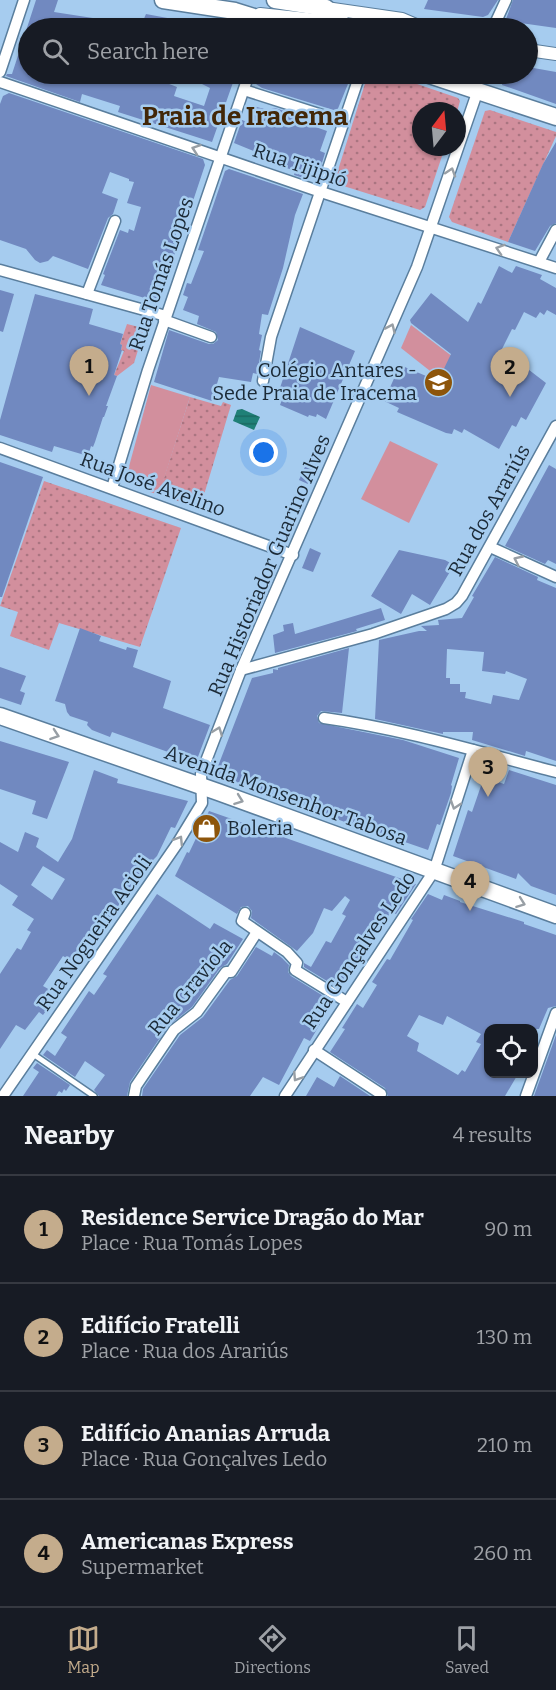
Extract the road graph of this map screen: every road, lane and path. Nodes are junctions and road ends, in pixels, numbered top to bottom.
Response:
1 (24, 0) edge
2 (163, 0) edge
3 (275, 0) edge
4 (506, 0) edge
5 (326, 8) junction
6 (235, 11) junction
7 (251, 18) edge
8 (283, 18) edge
9 (336, 18) edge
10 (395, 18) edge
11 (498, 18) edge
12 (538, 51) edge
13 (556, 54) edge
14 (0, 72) edge
15 (0, 82) edge
16 (246, 84) edge
17 (357, 84) edge
18 (469, 84) edge
19 (244, 90) junction
20 (477, 90) junction
21 (556, 117) edge
22 (344, 122) junction
23 (220, 157) junction
24 (321, 192) junction
25 (115, 221) dead end
26 (432, 227) junction
27 (556, 230) edge
28 (539, 262) junction
29 (556, 268) edge
30 (0, 270) edge
31 (87, 294) junction
32 (165, 318) junction
33 (211, 338) dead end
34 (263, 381) dead end
35 (556, 426) edge
36 (0, 448) edge
37 (112, 488) junction
38 (490, 547) junction
39 (293, 555) junction
40 (556, 577) edge
41 (241, 670) junction
42 (0, 716) edge
43 (324, 718) dead end
44 (473, 750) junction
45 (556, 772) edge
46 (202, 786) junction
47 (434, 871) junction
48 (245, 913) dead end
49 (556, 915) edge
50 (257, 932) junction
51 (347, 1002) junction
52 (556, 1012) edge
53 (314, 1050) junction
54 (33, 1054) junction
55 (381, 1094) dead end
56 (3, 1096) edge
57 (94, 1096) edge
58 (134, 1096) edge
59 (285, 1096) edge
60 (526, 1096) edge

1 - 14 street
2 - 6 main road
3 - 5 main road
4 - 11 street
5 - 9 main road
5 - 10 street
6 - 7 main road
6 - 8 street
12 - 13 street
23 -> 15 street, Rua Tijipió
16 - 19 street, Rua Tomás Lopes
17 - 22 street
18 - 20 main road
19 - 22 street
19 - 23 street, Rua Tomás Lopes
20 - 21 main road
26 -> 20 street, Rua Historiador Guarino Alves
22 - 24 street
23 - 24 street, Rua Tijipió
23 - 32 street, Rua Tomás Lopes
24 - 26 street, Rua Tijipió
24 - 34 street
25 - 31 street
28 -> 26 street, Rua Tijipió
39 -> 26 street, Rua Historiador Guarino Alves
27 - 28 street
28 - 29 street, Rua Tijipió
30 - 31 street
31 - 32 street
32 - 33 street
32 - 37 street, Rua Tomás Lopes
35 - 38 street, Rua dos Arariús
36 - 37 street, Rua José Avelino
37 - 39 street, Rua José Avelino
40 -> 38 street
38 - 41 street, Rua dos Arariús
39 - 41 street, Rua Historiador Guarino Alves
46 -> 41 street, Rua Historiador Guarino Alves
42 -> 46 main road, Avenida Monsenhor Tabosa
43 - 44 street
44 - 45 street
44 -> 47 street, Rua Gonçalves Ledo
46 -> 47 main road, Avenida Monsenhor Tabosa
54 -> 46 street, Rua Nogueira Acioli
47 -> 49 main road, Avenida Monsenhor Tabosa
47 - 51 street, Rua Gonçalves Ledo
48 - 50 street
50 - 51 street
50 - 58 street, Rua Graviola
51 - 53 street, Rua Gonçalves Ledo
52 - 60 street
53 - 55 street
53 -> 59 street, Rua Gonçalves Ledo
54 - 56 street, Rua Nogueira Acioli
54 - 57 lane

